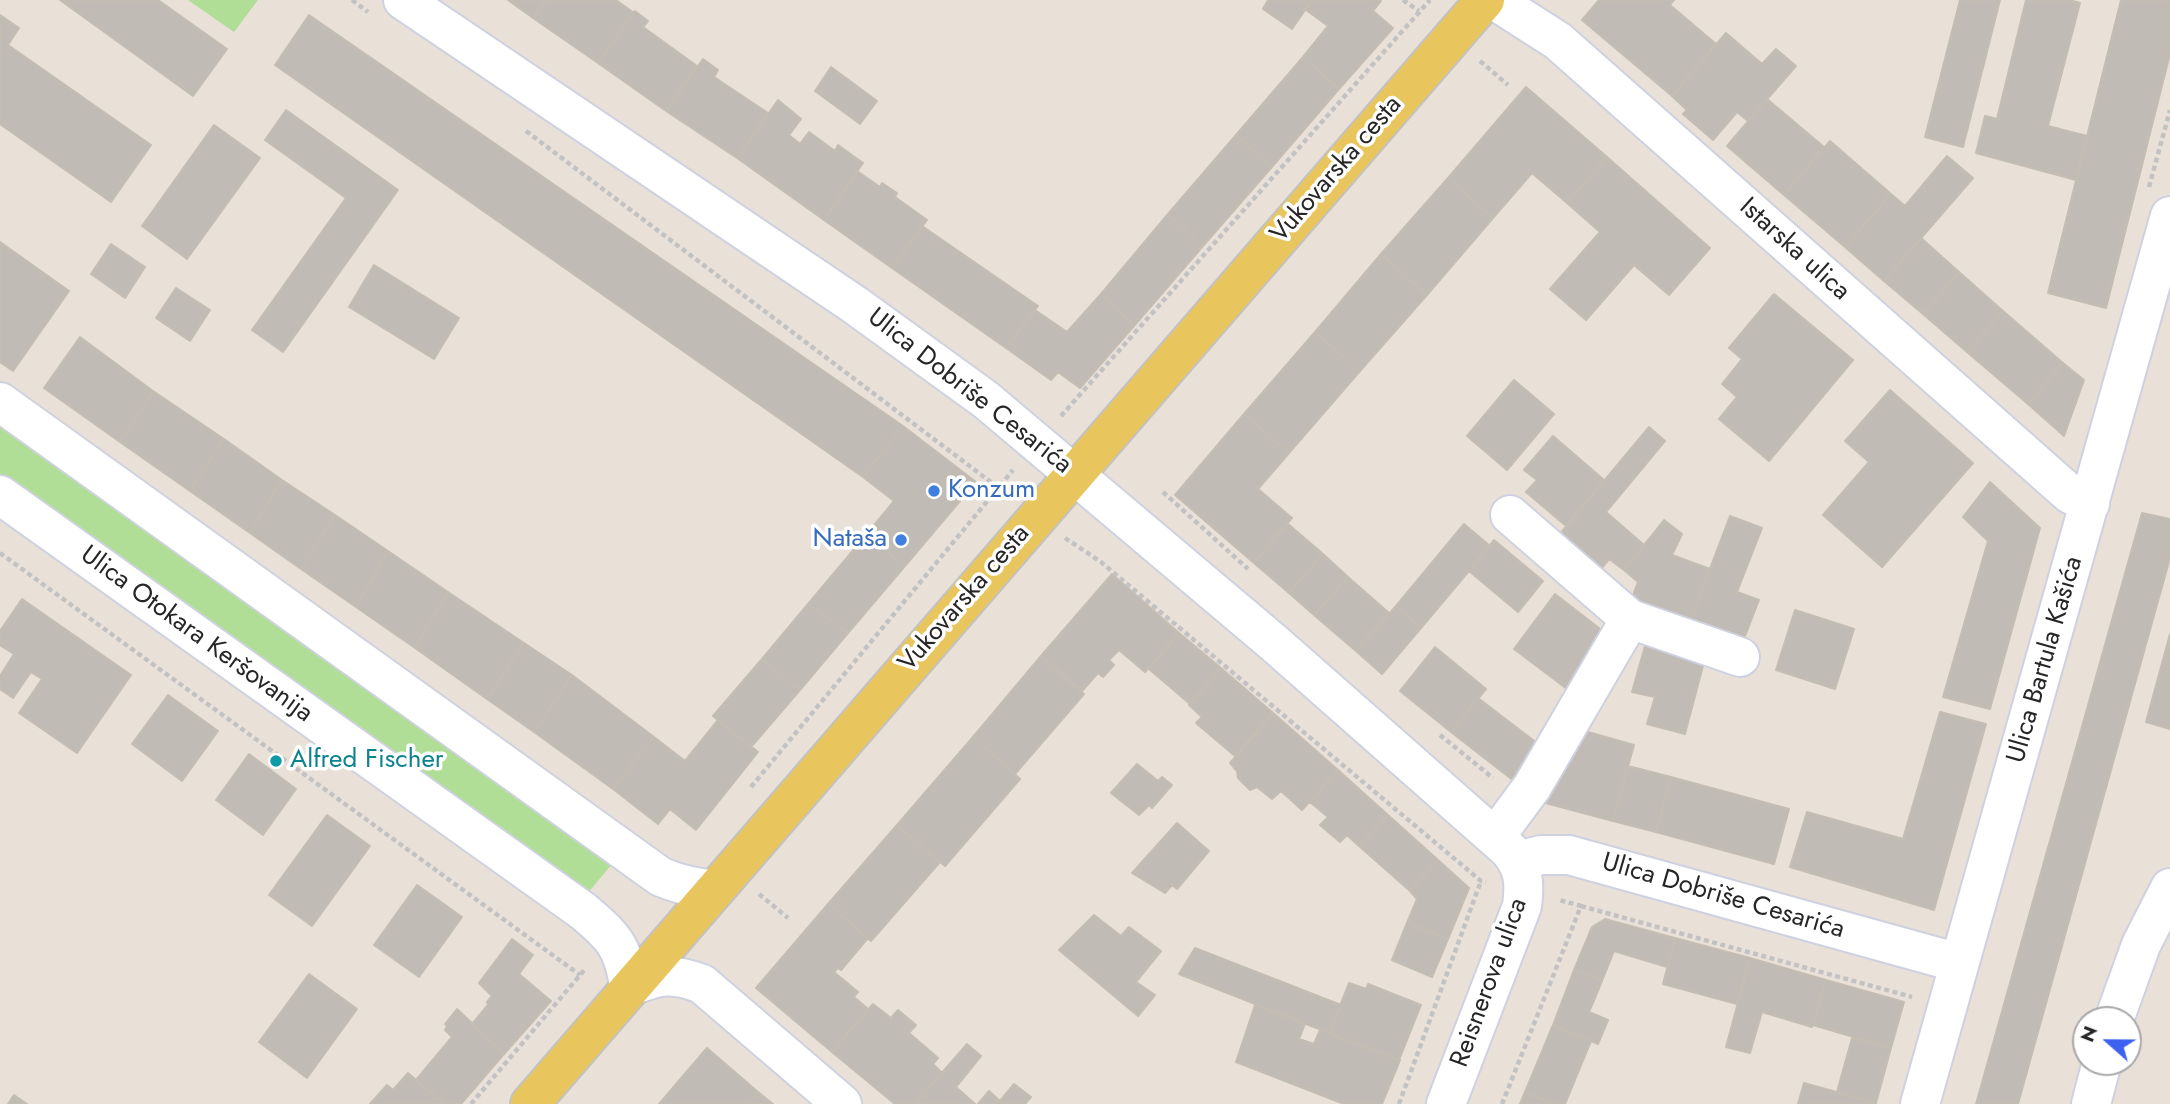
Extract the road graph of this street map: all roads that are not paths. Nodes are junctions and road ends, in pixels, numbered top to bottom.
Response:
1 (1485, 0) edge
2 (1494, 0) edge
3 (388, 8) edge
4 (2170, 216) edge
5 (0, 402) edge
6 (1074, 472) junction
7 (0, 495) edge
8 (2090, 504) junction
9 (1510, 515) dead end
10 (1630, 619) junction
11 (1740, 657) dead end
12 (1512, 863) junction
13 (715, 888) junction
14 (2170, 888) edge
15 (1959, 963) junction
16 (629, 987) junction
17 (2119, 1006) edge
18 (2098, 1076) edge
19 (530, 1104) edge
20 (842, 1104) edge
21 (1446, 1104) edge
22 (1920, 1104) edge
23 (2091, 1104) edge

1 - 6 main road, Vukovarska cesta
2 - 8 street, Istarska ulica
3 - 6 street, Ulica Dobriše Cesarića
4 - 8 street, Ulica Bartula Kašića
5 - 13 street
6 - 12 street, Ulica Dobriše Cesarića
6 - 13 main road, Vukovarska cesta
7 - 16 street, Ulica Otokara Keršovanija
8 - 15 street, Ulica Bartula Kašića
9 - 10 street
10 - 11 street
10 - 12 street
12 - 15 street, Ulica Dobriše Cesarića
12 - 21 street, Reisnerova ulica
13 - 16 main road, Vukovarska cesta
14 - 17 street
15 - 22 street, Ulica Bartula Kašića
16 - 19 main road, Vukovarska cesta
16 - 20 street
18 - 23 street

